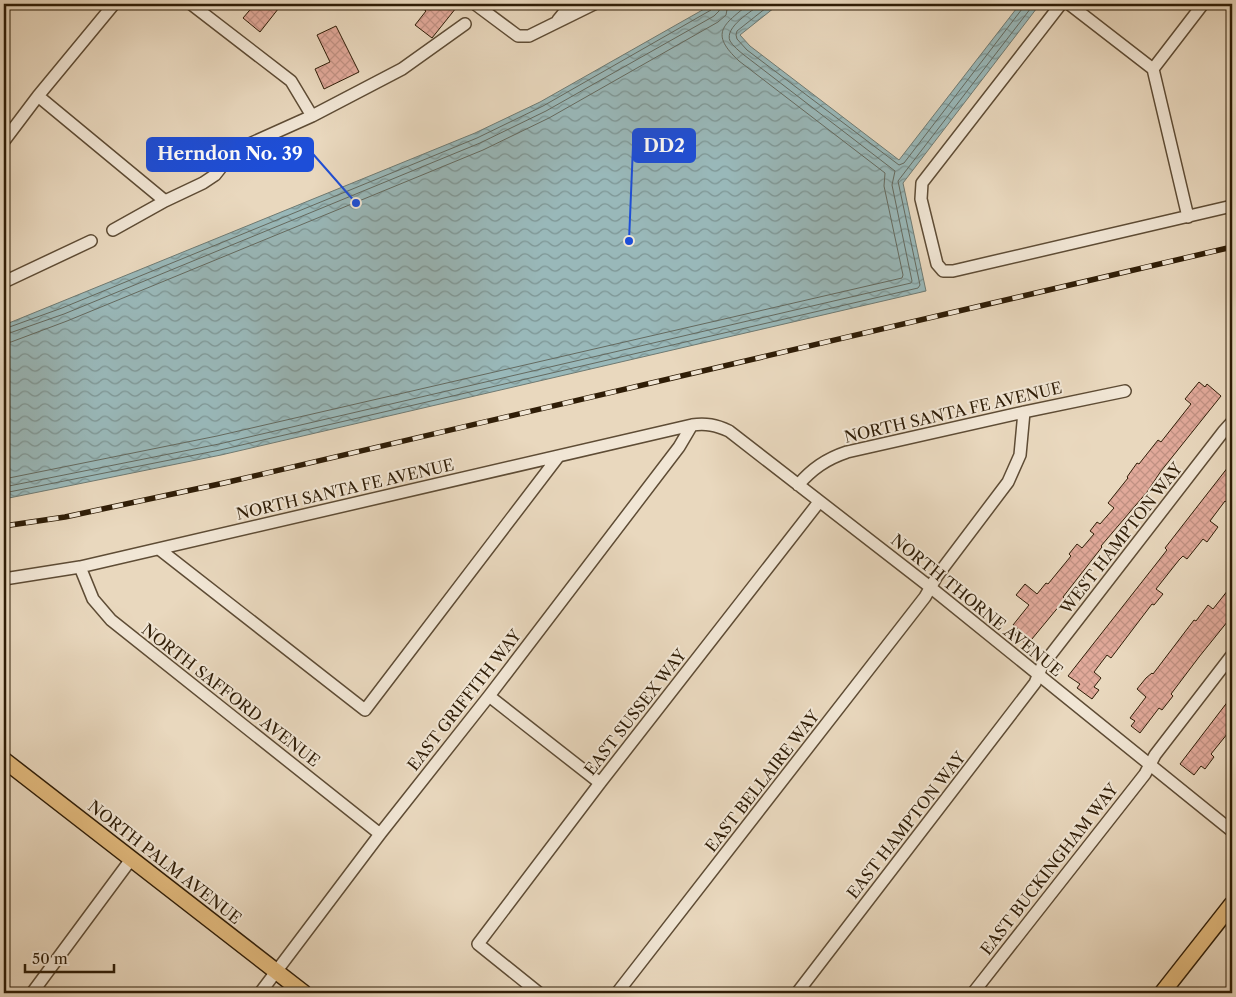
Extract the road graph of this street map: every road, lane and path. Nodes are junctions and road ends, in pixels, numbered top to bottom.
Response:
1 (114, 4) edge
2 (191, 4) edge
3 (475, 4) edge
4 (571, 4) edge
5 (594, 4) edge
6 (1061, 4) edge
7 (1069, 4) edge
8 (1203, 4) edge
9 (465, 24) dead end
10 (555, 24) junction
11 (1153, 69) junction
12 (38, 96) junction
13 (312, 116) junction
14 (4, 141) edge
15 (165, 201) junction
16 (1232, 206) edge
17 (1188, 217) junction
18 (113, 230) dead end
19 (91, 241) dead end
20 (4, 282) edge
21 (1125, 391) dead end
22 (1024, 412) junction
23 (1232, 422) edge
24 (692, 425) junction
25 (558, 457) junction
26 (798, 486) junction
27 (819, 502) junction
28 (159, 548) junction
29 (80, 567) junction
30 (4, 579) edge
31 (930, 587) junction
32 (1232, 655) edge
33 (1039, 675) junction
34 (489, 696) junction
35 (4, 760) edge
36 (1150, 764) junction
37 (600, 783) junction
38 (1232, 830) edge
39 (380, 834) junction
40 (132, 858) junction
41 (1232, 904) edge
42 (277, 971) junction
43 (32, 993) edge
44 (260, 993) edge
45 (304, 993) edge
46 (539, 993) edge
47 (617, 993) edge
48 (797, 993) edge
49 (973, 993) edge
50 (1162, 993) edge

1 - 12 street
2 - 13 street
3 - 10 street
4 - 10 street
5 - 10 street
6 - 17 street
7 - 11 street
8 - 11 street
9 - 13 street
11 - 17 street
12 - 14 street
12 - 15 street
13 - 15 street
15 - 18 street
16 - 17 street
19 - 20 street
21 - 22 street, NORTH SANTA FE AVENUE
22 - 26 street, NORTH SANTA FE AVENUE
22 - 31 street, EAST BELLAIRE WAY
23 - 33 street, WEST HAMPTON WAY
24 - 25 street, NORTH SANTA FE AVENUE
24 - 26 street, NORTH THORNE AVENUE
24 - 34 street, EAST GRIFFITH WAY
25 - 28 street, NORTH SANTA FE AVENUE
25 - 28 street
26 - 27 street, NORTH THORNE AVENUE
27 - 31 street, NORTH THORNE AVENUE
27 - 37 street, EAST SUSSEX WAY
28 - 29 street, NORTH SANTA FE AVENUE
29 - 30 street, NORTH SANTA FE AVENUE
29 - 39 street, NORTH SAFFORD AVENUE
31 - 33 street, NORTH THORNE AVENUE
31 - 47 street, EAST BELLAIRE WAY
32 - 36 street, EAST BUCKINGHAM WAY
33 - 36 street, NORTH THORNE AVENUE
33 - 48 street, EAST HAMPTON WAY
34 - 37 street
34 - 39 street, EAST GRIFFITH WAY
35 - 40 main road, NORTH PALM AVENUE
36 - 38 street, NORTH THORNE AVENUE
36 - 49 street, EAST BUCKINGHAM WAY
37 - 46 street, EAST SUSSEX WAY
39 - 42 street, EAST GRIFFITH WAY
40 - 42 main road, NORTH PALM AVENUE
40 - 43 street
41 - 50 main road
42 - 44 street, EAST GRIFFITH WAY
42 - 45 main road, NORTH PALM AVENUE

